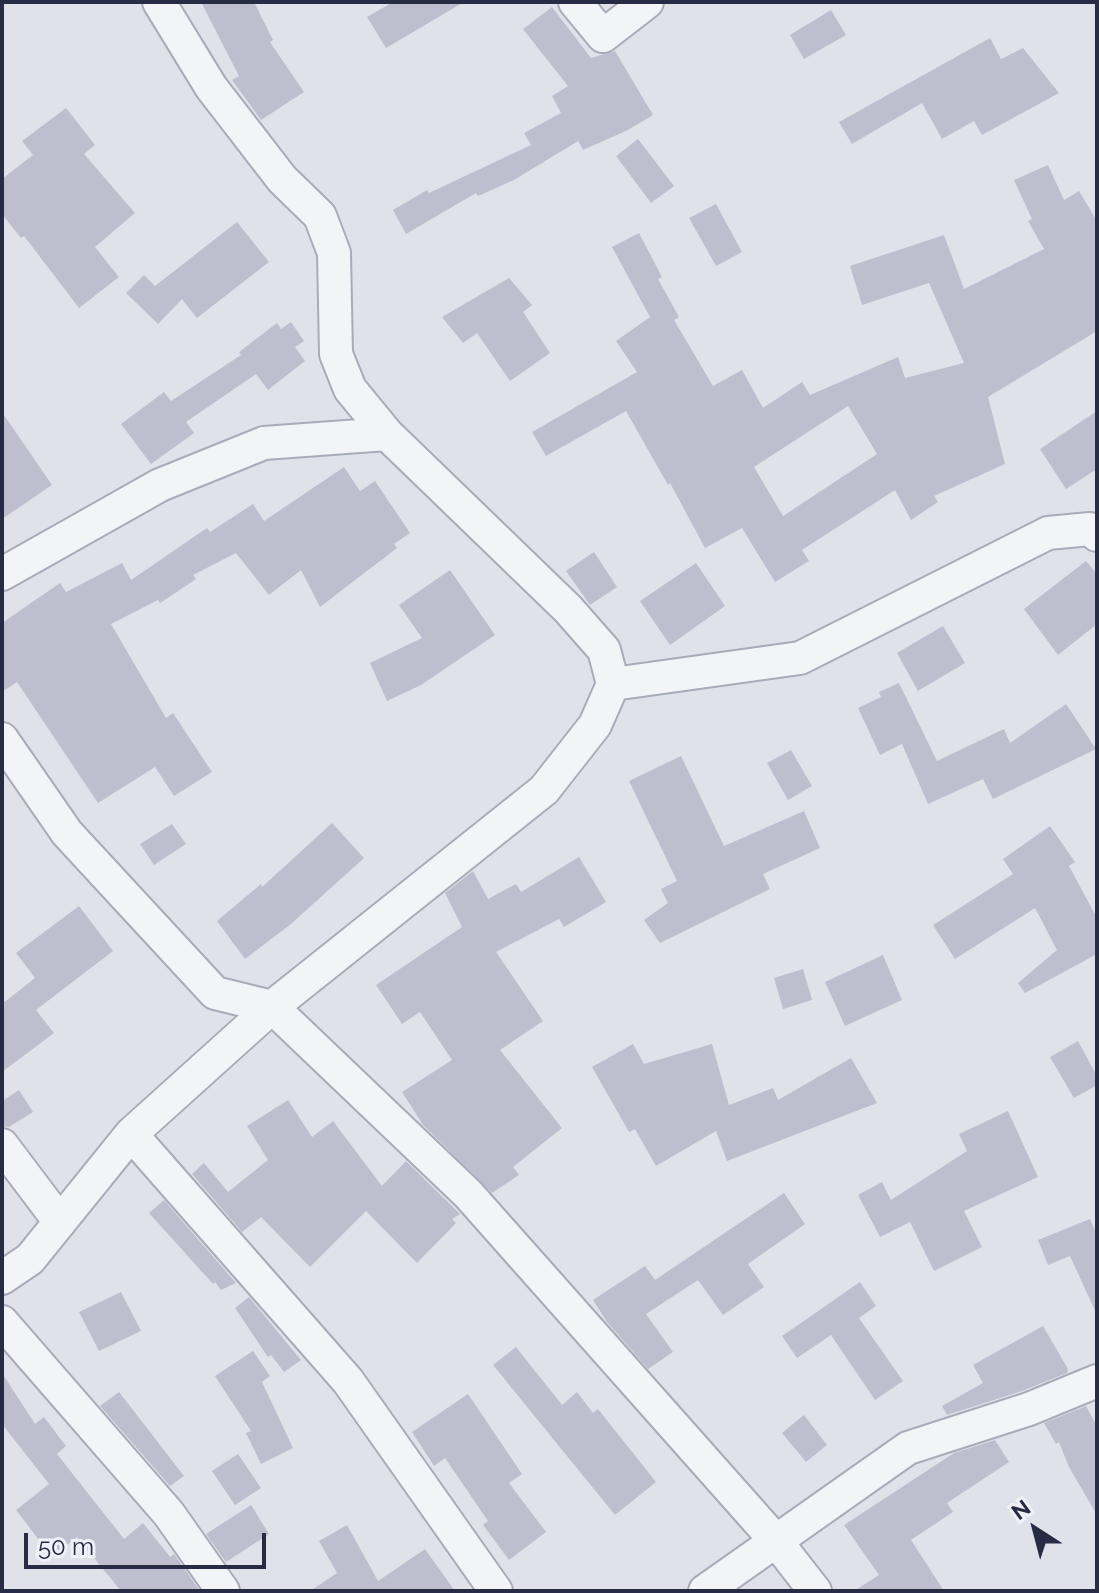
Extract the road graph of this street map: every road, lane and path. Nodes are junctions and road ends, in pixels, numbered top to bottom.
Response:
1 (159, 2) edge
2 (575, 2) edge
3 (647, 2) edge
4 (387, 434) junction
5 (1097, 535) edge
6 (2, 574) edge
7 (613, 684) junction
8 (2, 739) edge
9 (272, 1007) junction
10 (131, 1134) junction
11 (2, 1145) edge
12 (60, 1222) junction
13 (2, 1278) edge
14 (2, 1322) edge
15 (1097, 1381) edge
16 (776, 1541) junction
17 (223, 1591) edge
18 (496, 1591) edge
19 (705, 1591) edge
20 (815, 1591) edge

1 - 4 street
2 - 3 street
4 - 6 street
4 - 7 street
5 - 7 street
7 - 9 street
8 - 9 street
9 - 10 street
9 - 16 street
10 - 12 street
10 - 18 street
11 - 12 street
12 - 13 street
14 - 17 street
15 - 16 street
16 - 19 street
16 - 20 street

